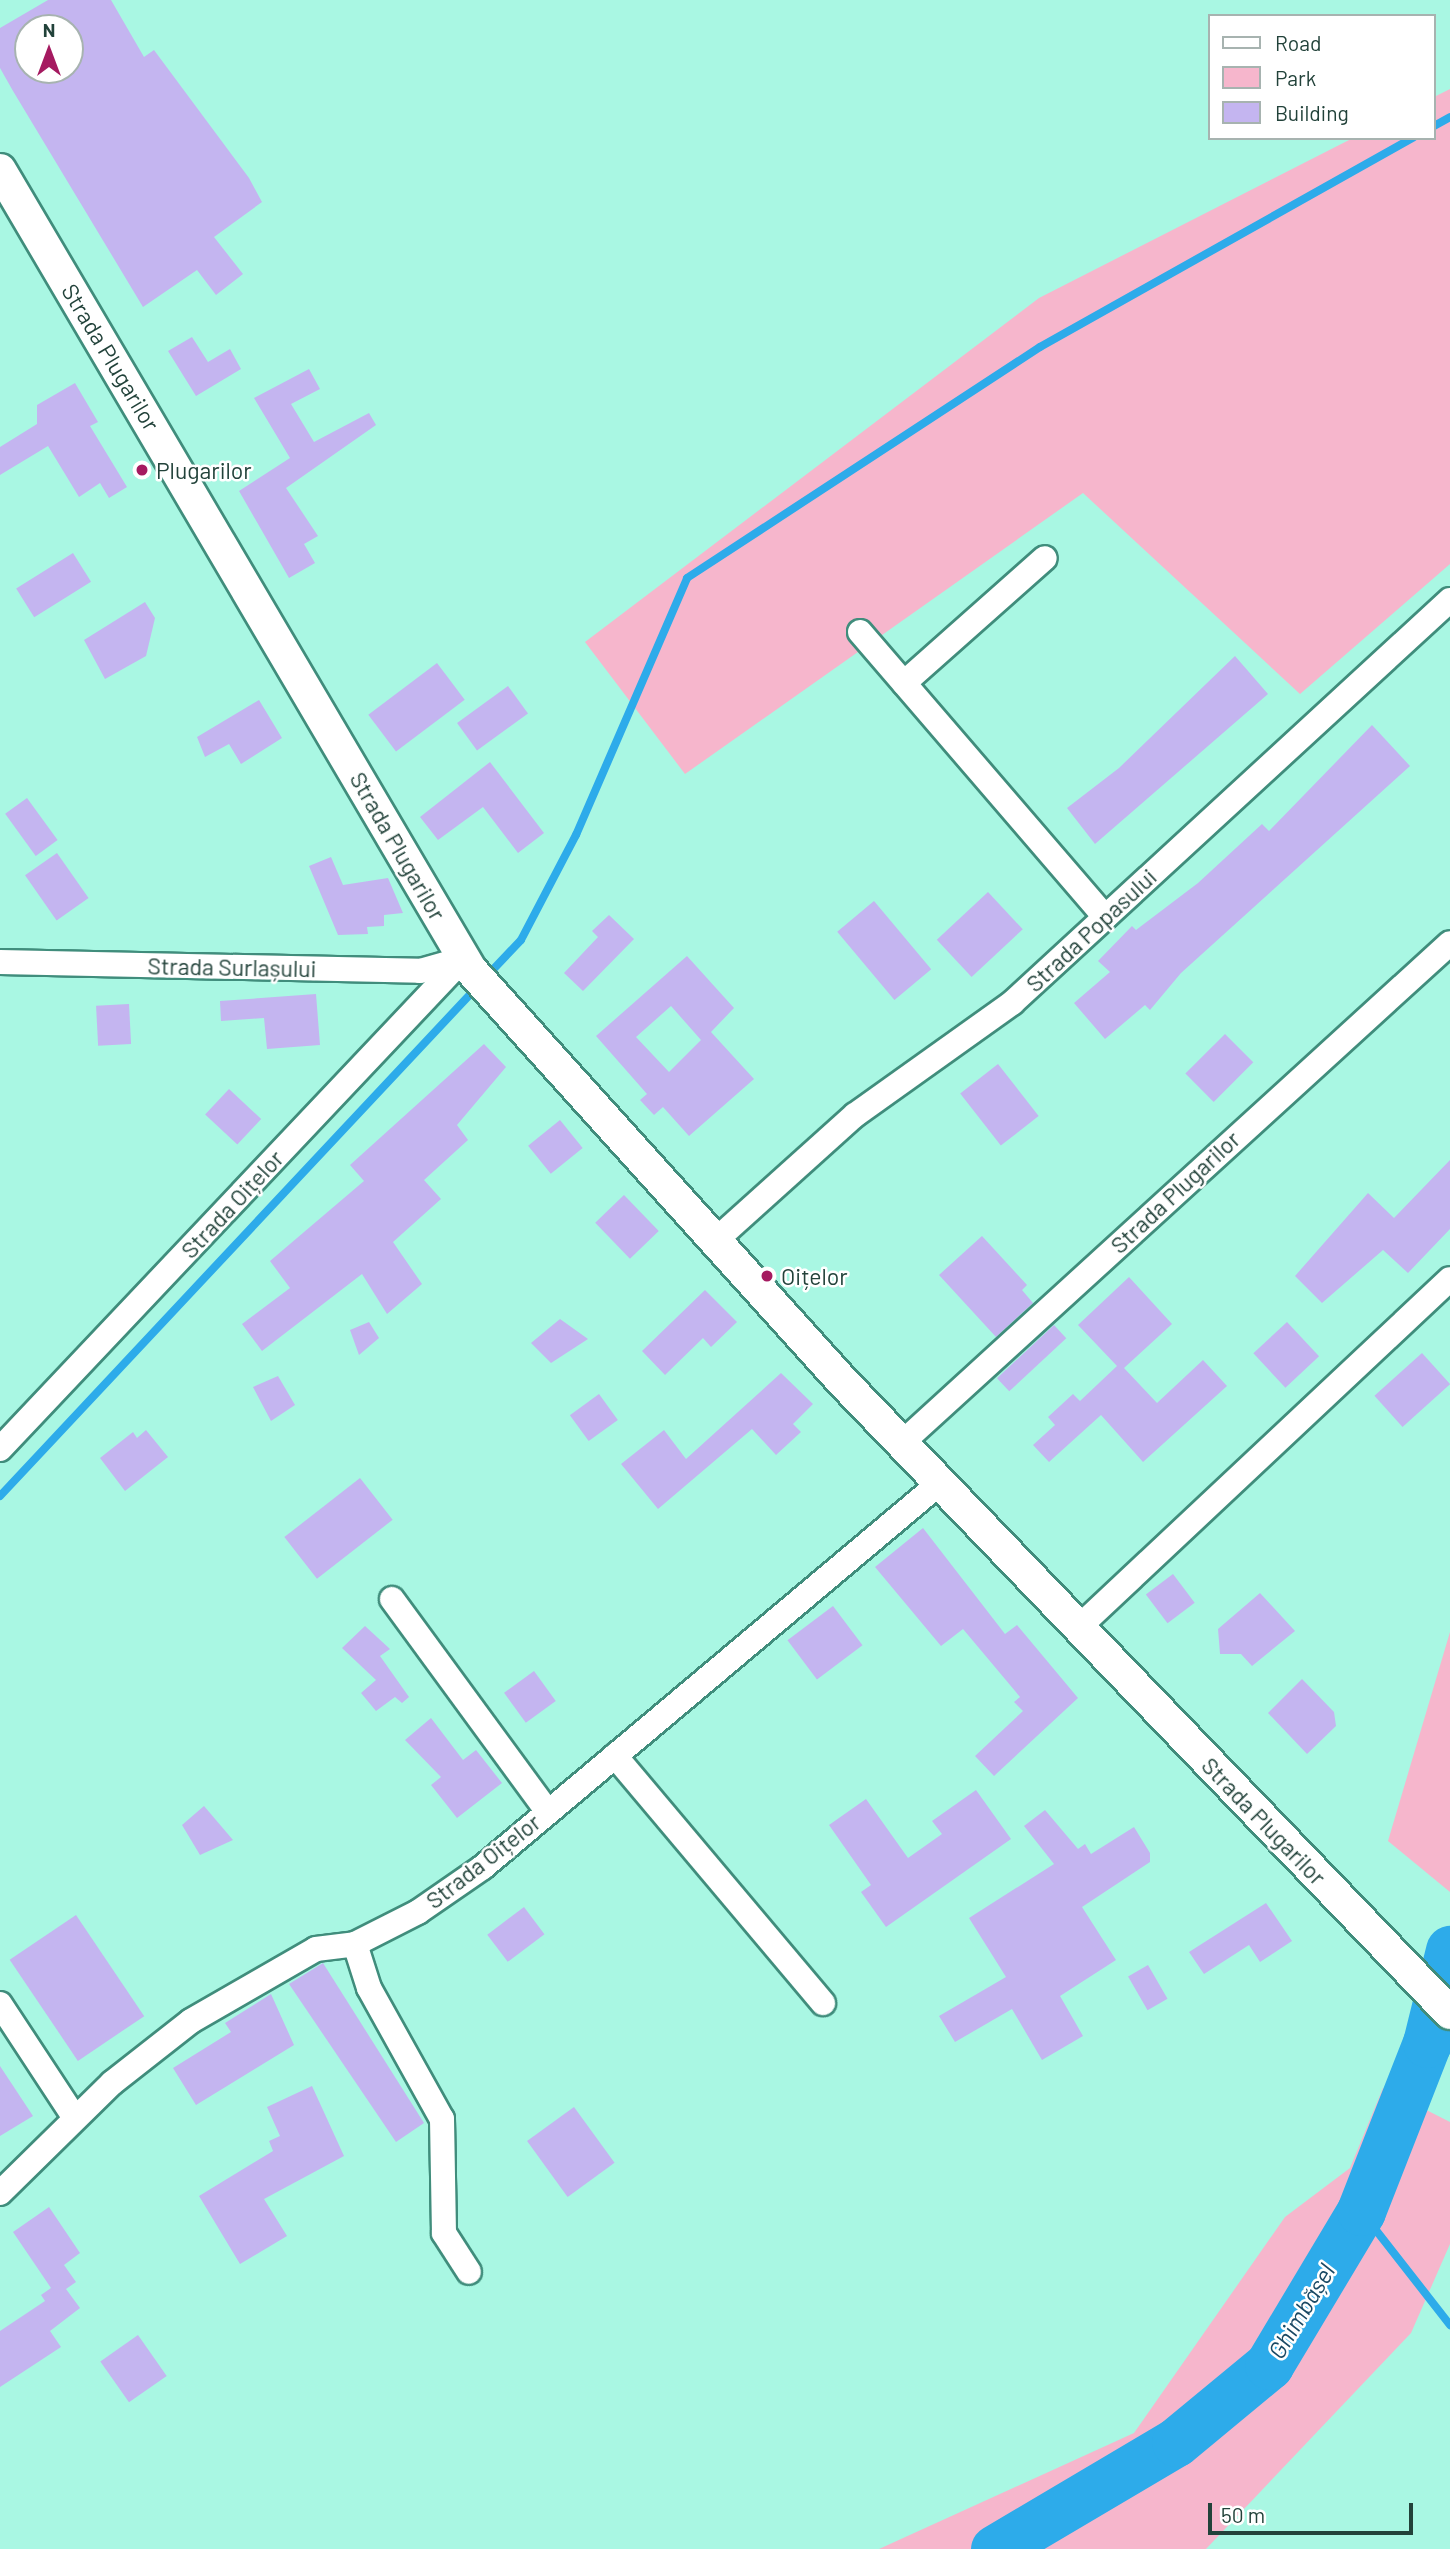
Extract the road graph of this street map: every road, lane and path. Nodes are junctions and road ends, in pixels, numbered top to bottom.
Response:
1 (0, 170) edge
2 (1045, 558) dead end
3 (1450, 600) edge
4 (860, 632) dead end
5 (904, 683) junction
6 (1105, 917) junction
7 (1450, 943) edge
8 (0, 962) edge
9 (467, 964) junction
10 (716, 1240) junction
11 (1450, 1279) edge
12 (903, 1442) junction
13 (0, 1449) edge
14 (941, 1482) junction
15 (391, 1599) dead end
16 (1077, 1629) junction
17 (615, 1756) junction
18 (547, 1811) junction
19 (355, 1944) junction
20 (823, 2003) dead end
21 (0, 2004) edge
22 (1450, 2013) edge
23 (75, 2118) junction
24 (0, 2193) edge
25 (470, 2272) dead end

1 - 9 street, Strada Plugarilor
2 - 5 street
3 - 6 street, Strada Popasului
4 - 5 street
5 - 6 street
6 - 10 street, Strada Popasului
7 - 12 street, Strada Plugarilor
8 - 9 street, Strada Surlașului
9 - 10 street, Strada Plugarilor
9 - 13 street, Strada Oițelor
10 - 12 street, Strada Plugarilor
11 - 16 street
12 - 14 street, Strada Plugarilor
14 - 16 street, Strada Plugarilor
14 - 17 street, Strada Oițelor
15 - 18 street
16 - 22 street, Strada Plugarilor
17 - 18 street, Strada Oițelor
17 - 20 street
18 - 19 street, Strada Oițelor
19 - 23 street, Strada Oițelor
19 - 25 street
21 - 23 street
23 - 24 street, Strada Oițelor

